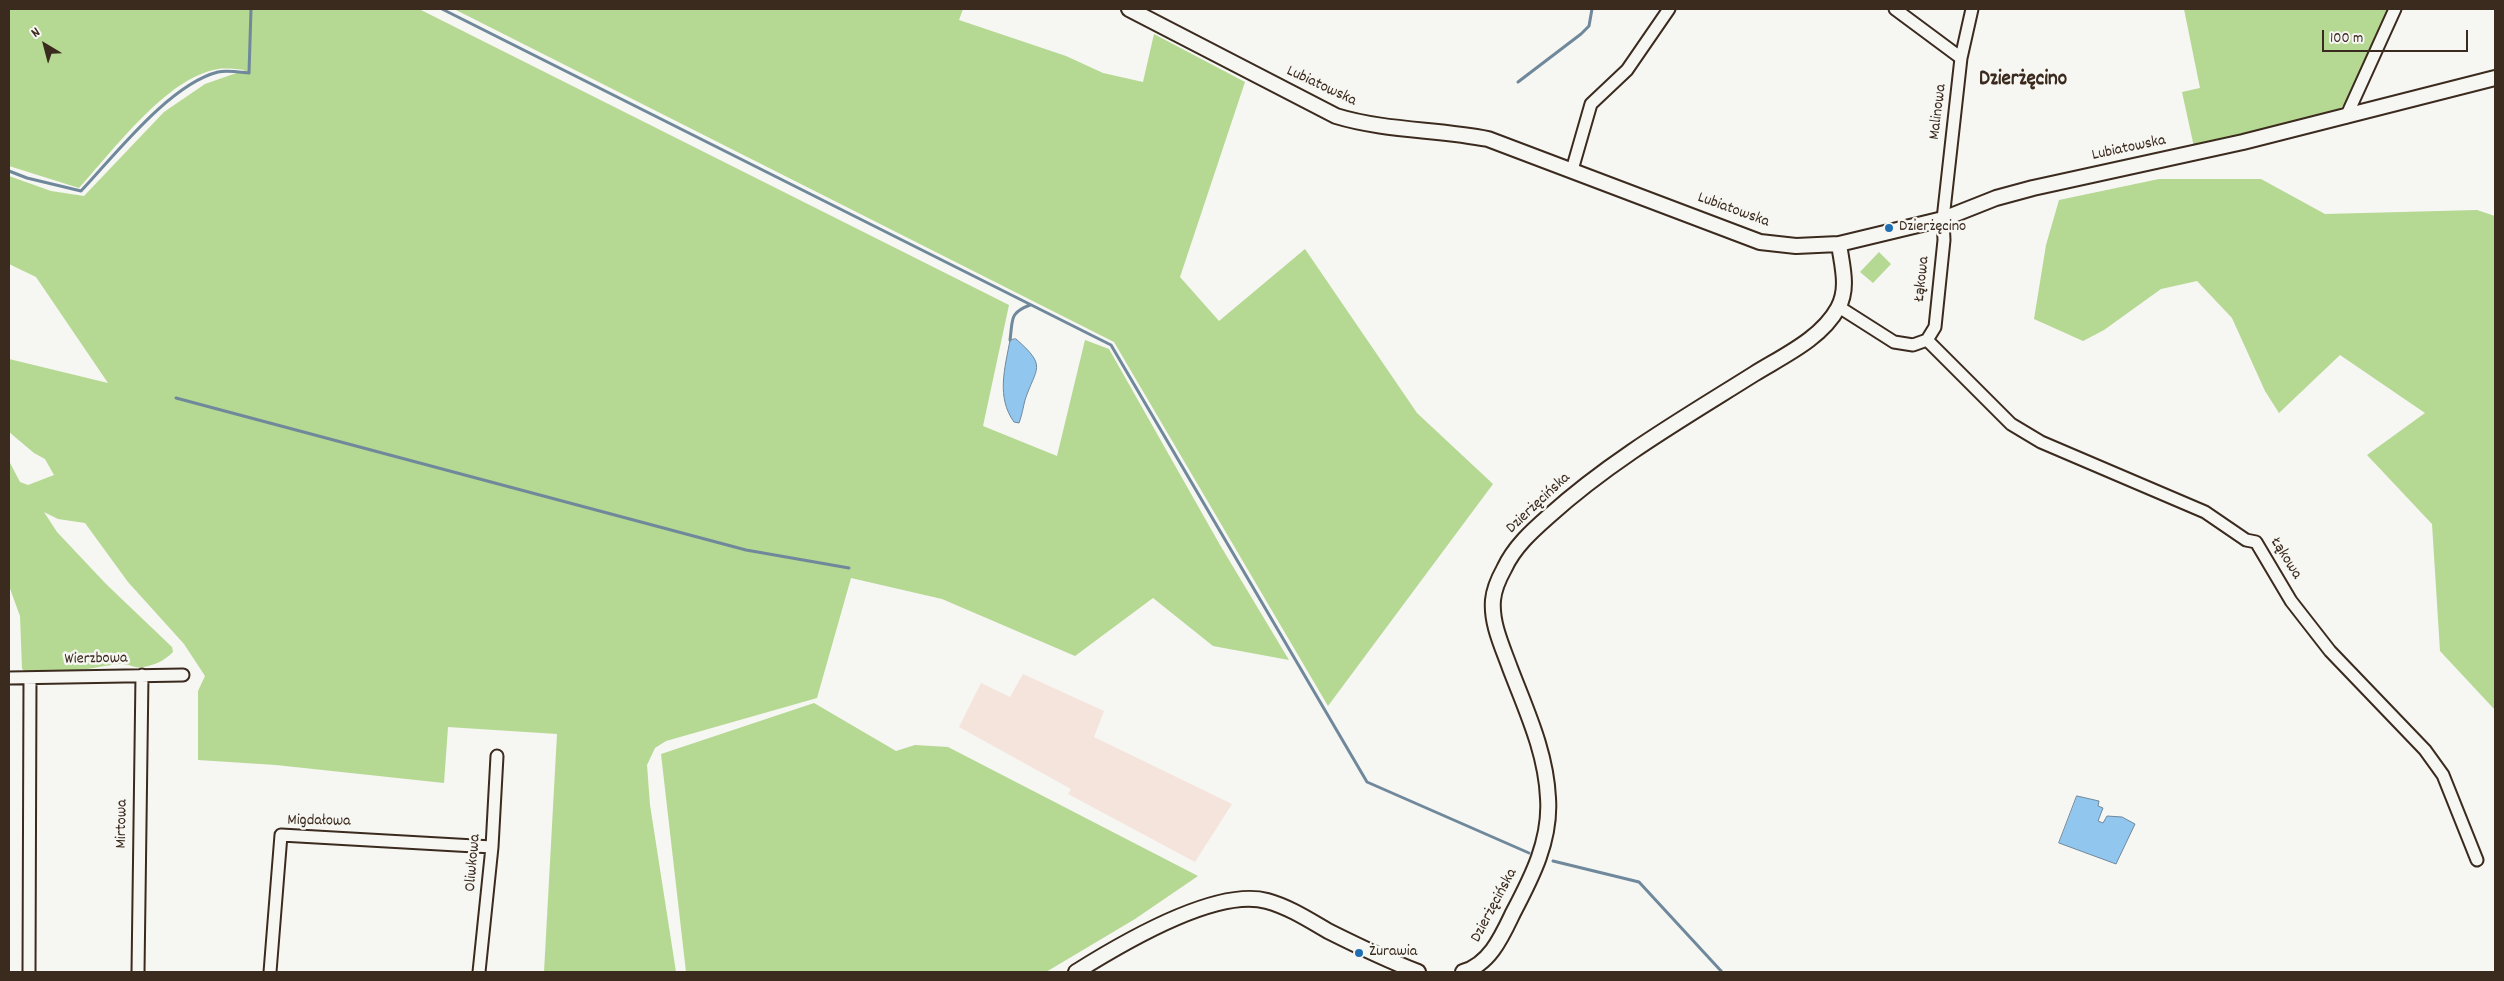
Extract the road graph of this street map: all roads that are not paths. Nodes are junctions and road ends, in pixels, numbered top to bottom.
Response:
1 (1128, 9) edge
2 (1669, 9) edge
3 (1895, 9) edge
4 (1972, 9) edge
5 (2395, 9) edge
6 (1961, 58) junction
7 (2495, 78) edge
8 (2346, 117) junction
9 (1572, 170) junction
10 (1943, 219) junction
11 (1839, 244) junction
12 (1839, 307) junction
13 (1927, 340) junction
14 (142, 675) junction
15 (183, 675) dead end
16 (9, 678) edge
17 (30, 678) junction
18 (497, 756) dead end
19 (492, 847) junction
20 (2477, 860) dead end
21 (29, 972) edge
22 (138, 972) edge
23 (270, 972) edge
24 (479, 972) edge
25 (1076, 972) edge
26 (1418, 972) edge
27 (1468, 972) edge

1 - 9 street, Lubiatowska
2 - 9 street
3 - 6 street
4 - 6 street, Malinowa
5 - 8 street
6 - 10 street, Malinowa
7 - 8 street, Lubiatowska
8 - 10 street, Lubiatowska
9 - 11 street, Lubiatowska
10 - 11 street, Lubiatowska
10 - 13 street, Łąkowa
11 - 12 street, Dzierżęcińska
12 - 13 street
12 - 27 street, Dzierżęcińska
13 - 20 street, Łąkowa
14 - 15 street, Wierzbowa
14 - 17 street, Wierzbowa
14 - 22 street, Mirtowa
16 - 17 street, Wierzbowa
17 - 21 street
18 - 19 street, Oliwkowa
19 - 23 street, Migdałowa
19 - 24 street, Oliwkowa
25 - 26 street

